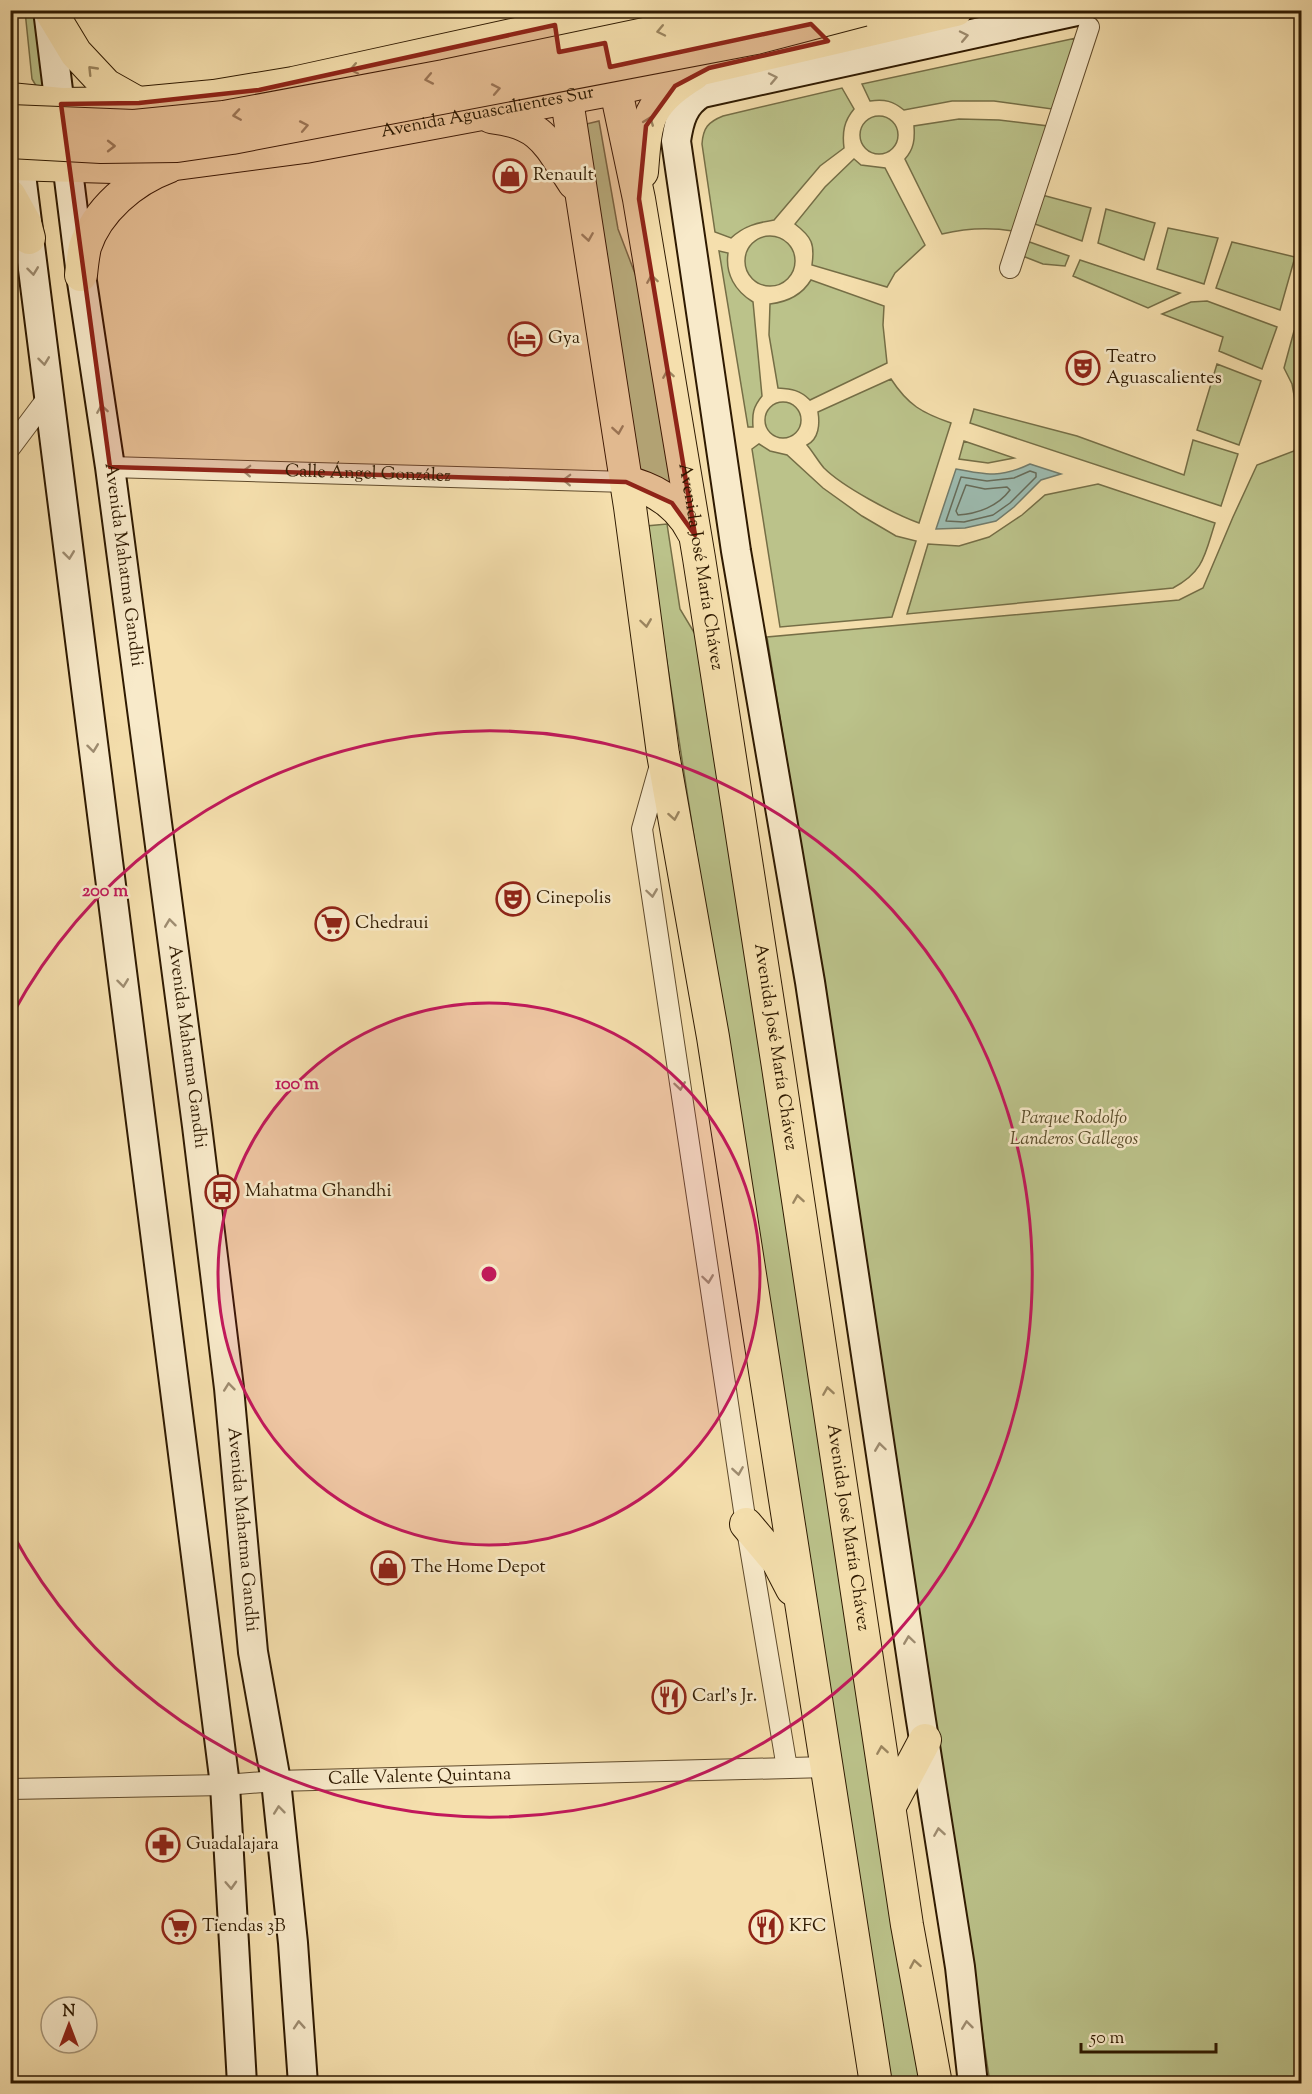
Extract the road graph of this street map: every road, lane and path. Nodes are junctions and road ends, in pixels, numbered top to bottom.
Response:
1 (49, 10) edge
2 (516, 10) edge
3 (759, 10) edge
4 (806, 10) edge
5 (863, 10) edge
6 (956, 10) edge
7 (608, 12) edge
8 (554, 18) edge
9 (1085, 19) edge
10 (497, 38) junction
11 (828, 40) junction
12 (712, 79) junction
13 (615, 89) junction
14 (214, 96) junction
15 (566, 99) junction
16 (11, 102) edge
17 (139, 103) junction
18 (61, 104) junction
19 (475, 116) junction
20 (14, 157) edge
21 (218, 159) junction
22 (176, 164) junction
23 (68, 167) junction
24 (580, 192) junction
25 (10, 196) edge
26 (639, 199) junction
27 (29, 238) junction
28 (1010, 268) dead end
29 (81, 274) junction
30 (49, 396) junction
31 (10, 448) edge
32 (110, 467) junction
33 (626, 482) junction
34 (697, 547) junction
35 (736, 551) junction
36 (751, 633) junction
37 (712, 642) junction
38 (663, 754) junction
39 (746, 1524) junction
40 (802, 1613) junction
41 (925, 1740) junction
42 (827, 1767) junction
43 (787, 1768) junction
44 (276, 1781) junction
45 (225, 1785) junction
46 (10, 1789) edge
47 (890, 1806) junction
48 (242, 2084) edge
49 (303, 2084) edge
50 (876, 2084) edge
51 (936, 2084) edge
52 (974, 2084) edge

17 -> 1 main road
1 - 18 main road, Avenida Mahatma Gandhi
2 - 10 main road
3 -> 16 main road, bridge
4 - 11 main road
20 -> 5 main road, Avenida Aguascalientes Sur, bridge
6 - 11 main road, Avenida Aguascalientes Sur
7 - 8 main road
7 - 13 main road, Avenida José María Chávez
8 - 10 main road
8 - 15 main road
12 -> 9 main road, Avenida Aguascalientes Sur
9 - 28 street
10 -> 14 main road
11 - 12 main road, Avenida Aguascalientes Sur
12 - 13 main road, Avenida Aguascalientes Sur
26 -> 12 main road
12 - 35 main road
13 - 15 main road, Avenida Aguascalientes Sur
13 - 26 main road, Avenida José María Chávez
14 - 17 main road
14 - 21 main road
15 - 19 main road, Avenida Aguascalientes Sur
15 - 24 main road
16 - 18 main road
16 - 20 main road
17 - 18 main road
18 - 23 main road, Avenida Mahatma Gandhi
19 - 21 main road, Avenida Aguascalientes Sur
19 - 24 main road
20 - 23 main road, Avenida Aguascalientes Sur
20 - 27 main road
21 - 22 main road, Avenida Aguascalientes Sur
22 - 23 main road, Avenida Aguascalientes Sur
22 - 29 main road
23 - 29 main road, Avenida Mahatma Gandhi
24 -> 33 main road
25 - 27 main road
34 -> 26 main road, Avenida José María Chávez
27 -> 30 main road
32 -> 29 main road, Avenida Mahatma Gandhi
30 - 31 street
30 -> 45 main road
33 -> 32 street, Calle Ángel González
44 -> 32 main road, Avenida Mahatma Gandhi
33 - 34 main road
33 -> 38 main road
34 - 35 main road
34 - 37 main road, Avenida José María Chávez
35 - 36 main road
36 - 37 main road
41 -> 36 main road
47 -> 37 main road, Avenida José María Chávez
38 -> 39 street
38 -> 40 main road
39 - 40 main road
39 - 43 street
40 - 42 main road
41 - 47 main road
52 -> 41 main road
42 - 43 street, Calle Valente Quintana
42 - 50 main road
43 - 44 street, Calle Valente Quintana
44 - 45 street, Calle Valente Quintana
49 -> 44 main road, Avenida Mahatma Gandhi
45 - 46 street, Calle Valente Quintana
45 -> 48 main road
51 -> 47 main road, Avenida José María Chávez

